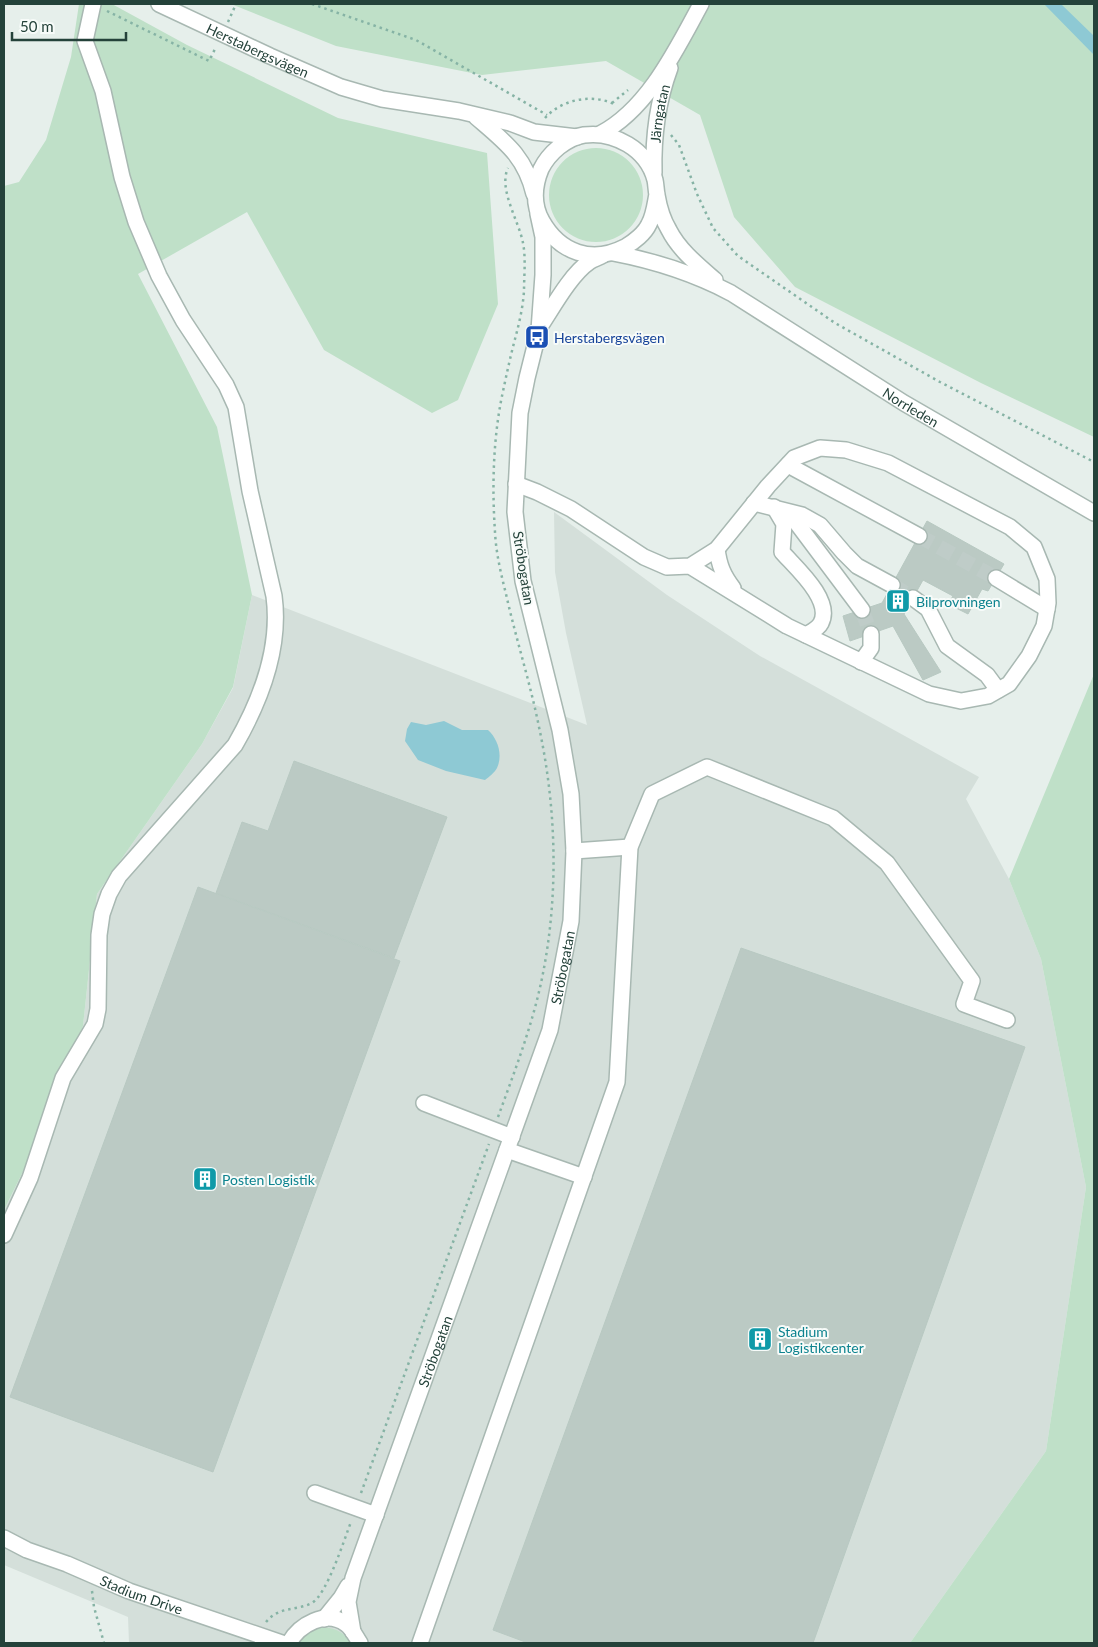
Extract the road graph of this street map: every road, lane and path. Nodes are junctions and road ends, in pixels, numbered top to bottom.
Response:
1 (159, 4) edge
2 (236, 4) edge
3 (312, 4) edge
4 (702, 4) edge
5 (97, 6) edge
6 (224, 28) dead end
7 (217, 45) dead end
8 (676, 50) junction
9 (631, 112) junction
10 (475, 116) junction
11 (547, 116) junction
12 (655, 126) junction
13 (534, 132) junction
14 (600, 134) junction
15 (577, 137) junction
16 (516, 154) junction
17 (656, 187) junction
18 (535, 197) junction
19 (538, 214) junction
20 (608, 254) junction
21 (731, 294) junction
22 (539, 330) junction
23 (1094, 462) edge
24 (788, 464) junction
25 (516, 484) junction
26 (754, 503) junction
27 (774, 507) junction
28 (1094, 513) edge
29 (919, 536) tunnel mouth
30 (717, 549) junction
31 (690, 566) junction
32 (996, 578) tunnel mouth
33 (892, 585) tunnel mouth
34 (739, 595) junction
35 (913, 598) tunnel mouth
36 (1047, 609) junction
37 (862, 610) tunnel mouth
38 (871, 634) tunnel mouth
39 (806, 635) junction
40 (861, 662) junction
41 (998, 690) junction
42 (630, 847) junction
43 (574, 851) junction
44 (1008, 1020) dead end
45 (424, 1103) dead end
46 (494, 1129) junction
47 (510, 1143) junction
48 (584, 1177) junction
49 (4, 1235) edge
50 (315, 1493) dead end
51 (356, 1508) junction
52 (376, 1516) junction
53 (4, 1538) edge
54 (92, 1574) junction
55 (353, 1578) junction
56 (324, 1619) junction
57 (258, 1634) junction
58 (356, 1638) edge
59 (104, 1643) edge
60 (282, 1643) edge
61 (289, 1643) edge
62 (420, 1643) edge

1 - 10 street, Herstabergsvägen
2 - 6 path
3 - 11 path
4 - 8 street, Järngatan
5 - 7 path
5 - 49 street
8 - 9 street, Järngatan
8 - 12 street, Järngatan
9 - 11 path
9 - 14 street, Järngatan
10 - 13 street, Herstabergsvägen
10 - 16 street, Herstabergsvägen
11 - 13 path
12 - 17 street, Järngatan
12 - 23 path
13 - 15 street, Herstabergsvägen
14 - 15 street
14 - 17 street
15 - 18 street
16 - 18 street, Herstabergsvägen
16 - 46 path
17 - 20 street
17 - 21 street
18 - 19 street
19 - 20 street
19 - 22 street, Ströbogatan
20 - 21 street
20 - 22 street, Ströbogatan
21 - 28 street, Norrleden
22 - 25 street, Ströbogatan
24 - 26 street
24 - 29 street
24 - 36 street
25 - 31 street
25 - 43 street, Ströbogatan
26 - 27 street
26 - 30 street
27 - 33 street
27 - 37 street
27 - 39 street
30 - 31 street
30 - 34 street
31 - 34 street
32 - 36 street
34 - 39 street
35 - 41 street
36 - 41 street
38 - 40 street
39 - 40 street
40 - 41 street
42 - 43 street
42 - 44 street
42 - 48 street
43 - 47 street, Ströbogatan
45 - 46 street
46 - 47 street
46 - 51 path
47 - 48 street
47 - 52 street, Ströbogatan
48 - 62 street
50 - 51 street
51 - 52 street
51 - 57 path
52 - 55 street, Ströbogatan
53 - 54 street, Stadium Drive
54 - 57 street, Stadium Drive
54 - 59 path
55 - 56 street, Ströbogatan
55 - 58 street, Ströbogatan
56 - 58 street
56 - 61 street
57 - 60 street, Stadium Drive

